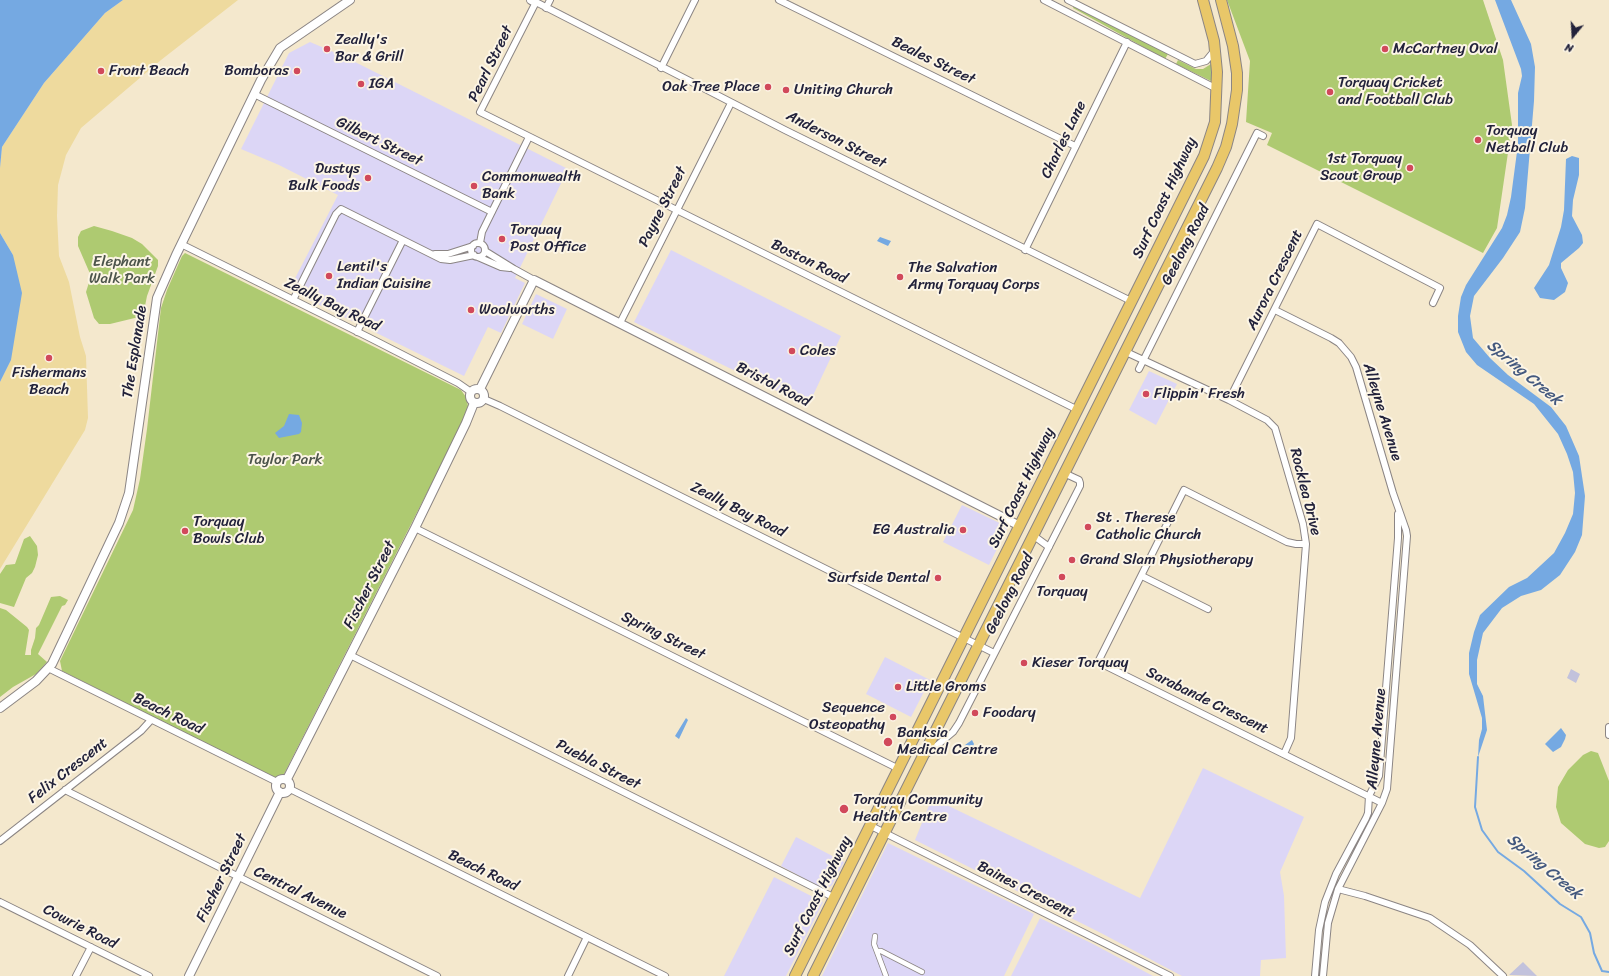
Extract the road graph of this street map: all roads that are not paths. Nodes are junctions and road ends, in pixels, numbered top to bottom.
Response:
1 (350, 0) edge
2 (550, 0) edge
3 (695, 0) edge
4 (779, 0) edge
5 (1044, 0) edge
6 (1069, 0) edge
7 (1203, 0) edge
8 (1221, 0) edge
9 (533, 1) edge
10 (546, 8) junction
11 (1065, 10) junction
12 (1127, 42) junction
13 (1216, 50) junction
14 (1173, 54) junction
15 (1170, 64) junction
16 (661, 68) junction
17 (1218, 89) junction
18 (254, 94) junction
19 (730, 102) junction
20 (1263, 136) dead end
21 (529, 137) junction
22 (1075, 146) junction
23 (676, 210) junction
24 (492, 212) junction
25 (403, 240) junction
26 (480, 243) junction
27 (181, 244) junction
28 (473, 246) junction
29 (1025, 250) junction
30 (426, 251) junction
31 (485, 251) junction
32 (476, 256) junction
33 (514, 269) junction
34 (534, 280) junction
35 (293, 300) junction
36 (1131, 301) junction
37 (1433, 303) dead end
38 (1148, 308) junction
39 (1275, 310) junction
40 (620, 323) junction
41 (357, 332) junction
42 (1110, 346) junction
43 (1126, 352) junction
44 (1144, 359) junction
45 (1139, 369) dead end
46 (480, 389) junction
47 (471, 392) junction
48 (484, 399) junction
49 (1229, 400) junction
50 (474, 403) junction
51 (1078, 410) junction
52 (1066, 474) junction
53 (1393, 493) junction
54 (1020, 526) junction
55 (415, 528) junction
56 (1034, 536) junction
57 (1306, 544) junction
58 (1049, 547) junction
59 (1142, 576) junction
60 (1208, 609) dead end
61 (964, 638) junction
62 (979, 645) junction
63 (994, 653) junction
64 (350, 655) junction
65 (48, 668) junction
66 (0, 708) edge
67 (151, 720) junction
68 (1609, 727) edge
69 (1609, 735) edge
70 (1284, 754) junction
71 (922, 758) junction
72 (899, 769) junction
73 (287, 779) junction
74 (277, 782) junction
75 (290, 789) junction
76 (65, 790) junction
77 (280, 792) junction
78 (1369, 796) junction
79 (1382, 803) junction
80 (870, 826) junction
81 (885, 833) junction
82 (0, 841) edge
83 (238, 877) junction
84 (1338, 889) junction
85 (835, 898) junction
86 (0, 902) edge
87 (875, 936) dead end
88 (587, 937) junction
89 (91, 947) junction
90 (877, 951) junction
91 (922, 972) dead end
92 (76, 976) edge
93 (149, 976) edge
94 (189, 976) edge
95 (437, 976) edge
96 (568, 976) edge
97 (665, 976) edge
98 (795, 976) edge
99 (813, 976) edge
100 (886, 976) edge
101 (1170, 976) edge
102 (1315, 976) edge
103 (1323, 976) edge
104 (1503, 976) edge

1 - 18 street, The Esplanade
2 - 10 street
3 - 16 street
4 - 22 street, Beales Street
5 - 11 street
6 - 11 street
6 - 14 street
7 - 13 main road, Surf Coast Highway
8 - 38 main road, Surf Coast Highway
9 - 10 street, Anderson Street
9 - 21 street, Pearl Street
10 - 16 street, Anderson Street
11 - 12 street
12 - 15 street
12 - 22 street, Charles Lane
13 - 14 street
13 - 17 main road, Surf Coast Highway
14 - 15 street
15 - 17 street
16 - 19 street, Anderson Street
17 - 36 main road, Surf Coast Highway
18 - 24 street, Gilbert Street
18 - 27 street, The Esplanade
19 - 23 street, Payne Street
19 - 29 street, Anderson Street
20 - 44 street, Geelong Road
21 - 23 street, Boston Road
21 - 24 street
22 - 29 street, Charles Lane
23 - 40 street, Payne Street
23 - 51 street, Boston Road
24 - 26 street
25 - 30 street
25 - 35 street
25 - 41 street
26 - 28 street
26 - 31 street
27 - 35 street, Zeally Bay Road
27 - 65 street, The Esplanade
28 - 30 street
28 - 32 street
29 - 36 street, Anderson Street
30 - 32 street
31 - 32 street
31 - 33 street, Bristol Road
32 - 33 street, Bristol Road
33 - 34 street, Bristol Road
34 - 40 street, Bristol Road
34 - 46 street
35 - 41 street, Zeally Bay Road
36 - 38 main road
36 - 42 main road, Surf Coast Highway
37 - 39 street, Aurora Crescent
38 - 43 main road, Surf Coast Highway
39 - 49 street, Aurora Crescent
39 - 53 street, Alleyne Avenue
40 - 54 street, Bristol Road
41 - 47 street, Zeally Bay Road
42 - 43 main road
42 - 51 main road, Surf Coast Highway
43 - 44 street, Rocklea Drive
43 - 52 main road, Surf Coast Highway
44 - 45 street, Geelong Road
44 - 49 street, Rocklea Drive
46 - 47 street
46 - 48 street
47 - 50 street
48 - 50 street
48 - 61 street, Zeally Bay Road
49 - 57 street, Rocklea Drive
50 - 55 street, Fischer Street
51 - 54 main road, Surf Coast Highway
52 - 56 main road, Surf Coast Highway
52 - 58 street, Geelong Road
53 - 78 street, Alleyne Avenue
53 - 79 street, Alleyne Avenue
54 - 56 main road
54 - 61 main road, Surf Coast Highway
55 - 64 street, Fischer Street
55 - 72 street, Spring Street
56 - 58 street, Geelong Road
56 - 62 main road, Surf Coast Highway
57 - 59 street, Sarabande Crescent
57 - 70 street, Rocklea Drive
58 - 63 street, Geelong Road
59 - 60 street
59 - 70 street, Sarabande Crescent
61 - 62 street, Zeally Bay Road
61 - 72 main road, Surf Coast Highway
62 - 63 street, Geelong Road
62 - 71 main road, Surf Coast Highway
63 - 71 street, Geelong Road
64 - 73 street, Fischer Street
64 - 85 street, Puebla Street
65 - 66 street, The Esplanade
65 - 67 street, Beach Road
67 - 74 street, Beach Road
67 - 76 street, Felix Crescent
68 - 69 street
70 - 78 street, Sarabande Crescent
71 - 81 main road, Surf Coast Highway
72 - 80 main road, Surf Coast Highway
73 - 74 street
73 - 75 street
74 - 77 street
75 - 77 street
75 - 88 street, Beach Road
76 - 82 street, Felix Crescent
76 - 83 street, Central Avenue
77 - 83 street, Fischer Street
78 - 79 street, Sarabande Crescent
78 - 102 street, Alleyne Avenue
79 - 84 street, Alleyne Avenue
80 - 81 street, Baines Crescent
80 - 85 main road, Surf Coast Highway
81 - 99 main road, Surf Coast Highway
81 - 101 street, Baines Crescent
83 - 94 street, Fischer Street
83 - 95 street, Central Avenue
84 - 103 street, Alleyne Avenue
84 - 104 street
85 - 98 main road, Surf Coast Highway
86 - 89 street, Cowrie Road
87 - 90 street
88 - 96 street
88 - 97 street, Beach Road
89 - 92 street
89 - 93 street, Cowrie Road
90 - 91 street
90 - 100 street

